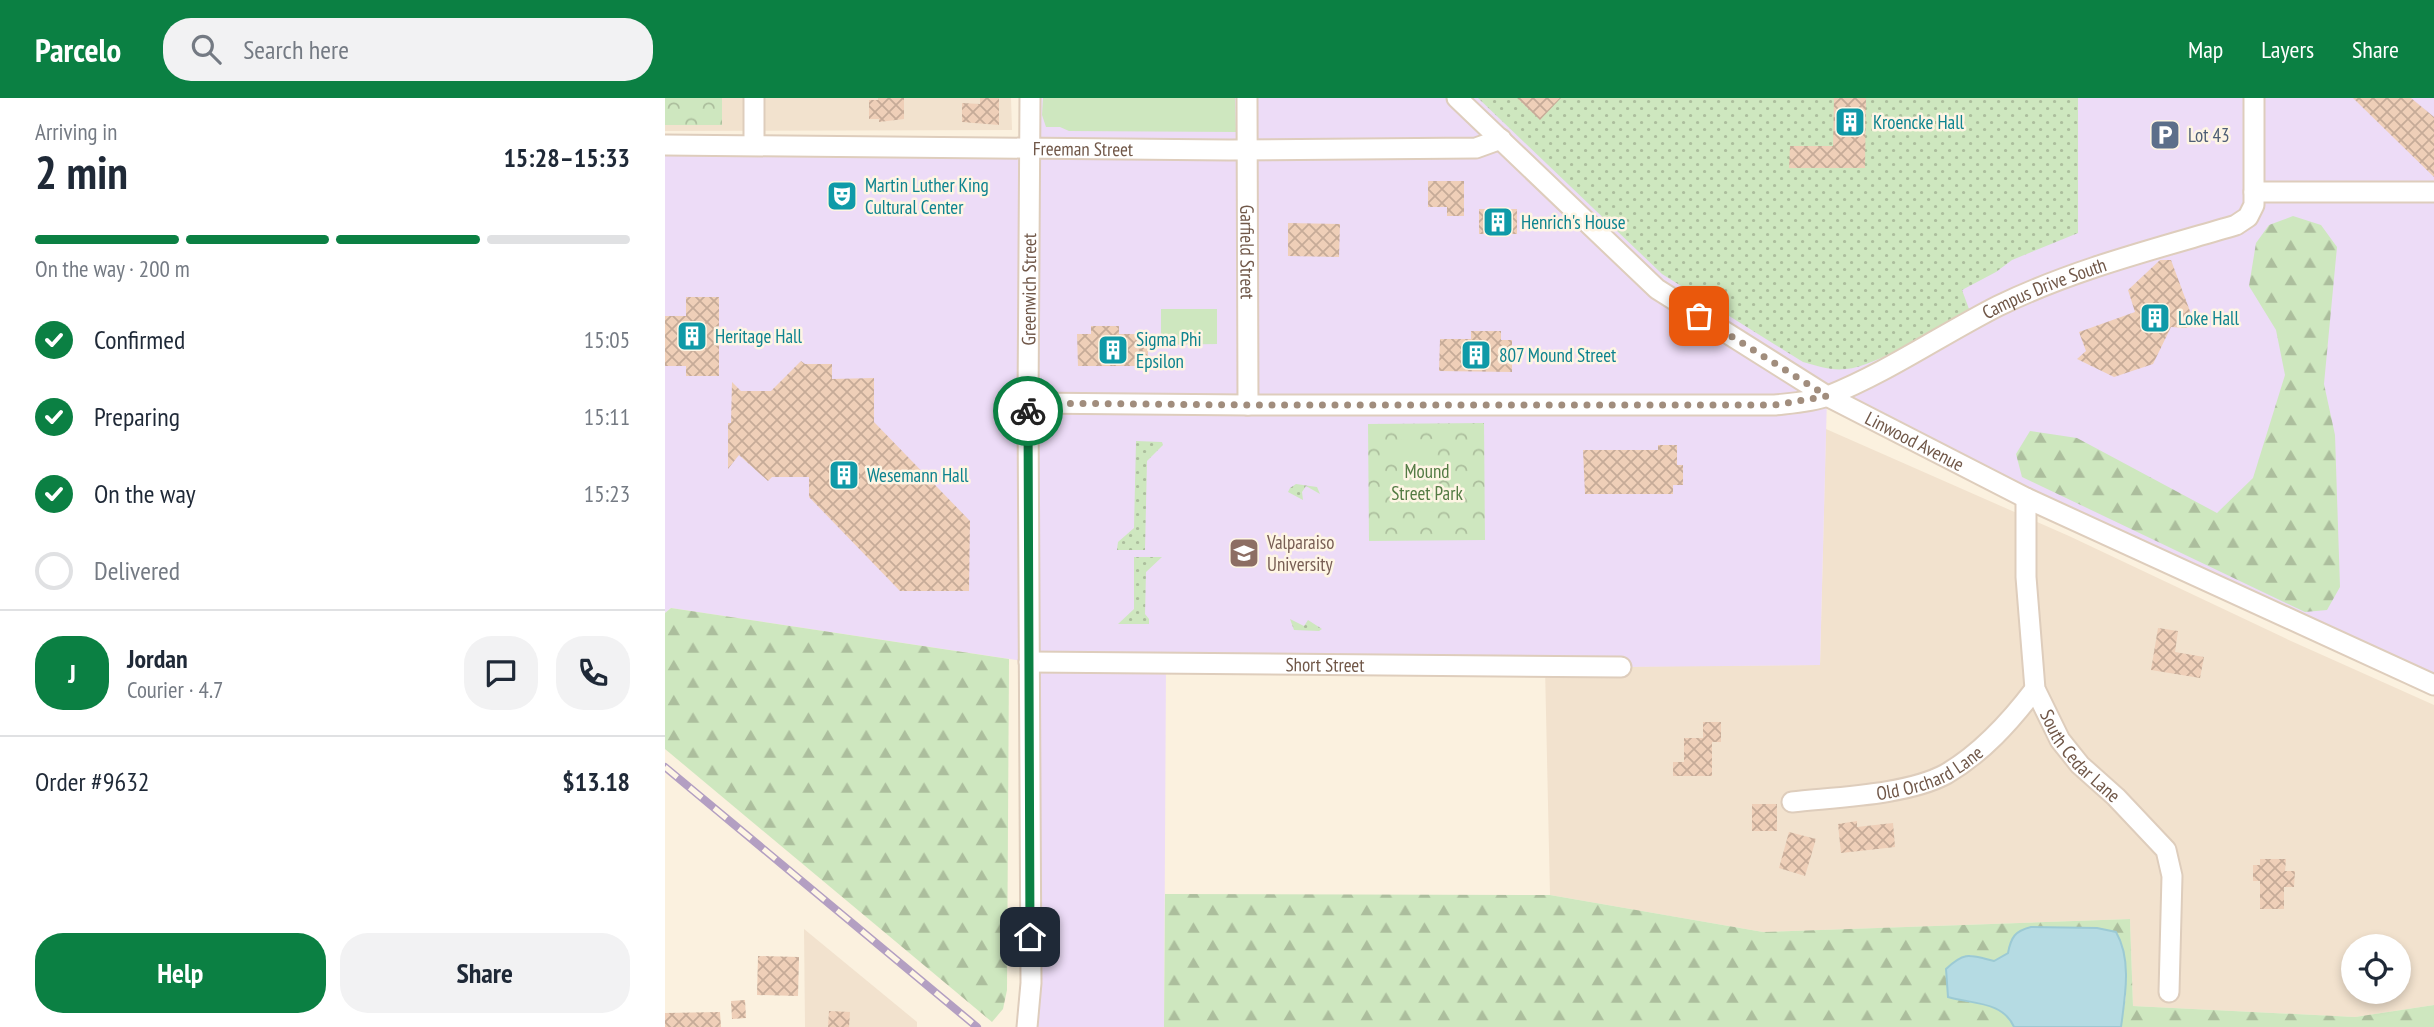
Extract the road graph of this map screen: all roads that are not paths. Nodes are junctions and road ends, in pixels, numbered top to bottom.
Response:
1 (754, 98) edge
2 (1030, 98) edge
3 (1247, 98) edge
4 (1457, 98) edge
5 (2254, 98) edge
6 (1501, 139) junction
7 (665, 145) edge
8 (754, 145) junction
9 (1031, 149) junction
10 (1248, 150) junction
11 (2254, 192) junction
12 (2434, 192) edge
13 (1827, 396) junction
14 (1028, 403) junction
15 (1248, 405) junction
16 (2026, 498) junction
17 (1029, 662) junction
18 (1621, 667) dead end
19 (2434, 685) edge
20 (2035, 690) junction
21 (1792, 802) dead end
22 (2169, 992) dead end
23 (1027, 1027) edge

1 - 8 street
2 - 9 street, Greenwich Street
3 - 10 street, Garfield Street
4 - 6 street, Linwood Avenue
5 - 11 street, Campus Drive South
6 - 10 street, Freeman Street
6 - 13 street, Linwood Avenue
7 - 8 street, Freeman Street
8 - 9 street, Freeman Street
9 - 10 street, Freeman Street
9 - 14 street, Greenwich Street
10 - 15 street, Garfield Street
11 - 12 street
11 - 13 street, Campus Drive South
13 - 15 street, Campus Drive South
13 - 16 street, Linwood Avenue
14 - 15 street, Campus Drive South
14 - 17 street, Greenwich Street
16 - 19 street, Linwood Avenue
16 - 20 street, South Cedar Lane
17 - 18 street, Short Street
17 - 23 street, Greenwich Street
20 - 21 street, Old Orchard Lane
20 - 22 street, South Cedar Lane

